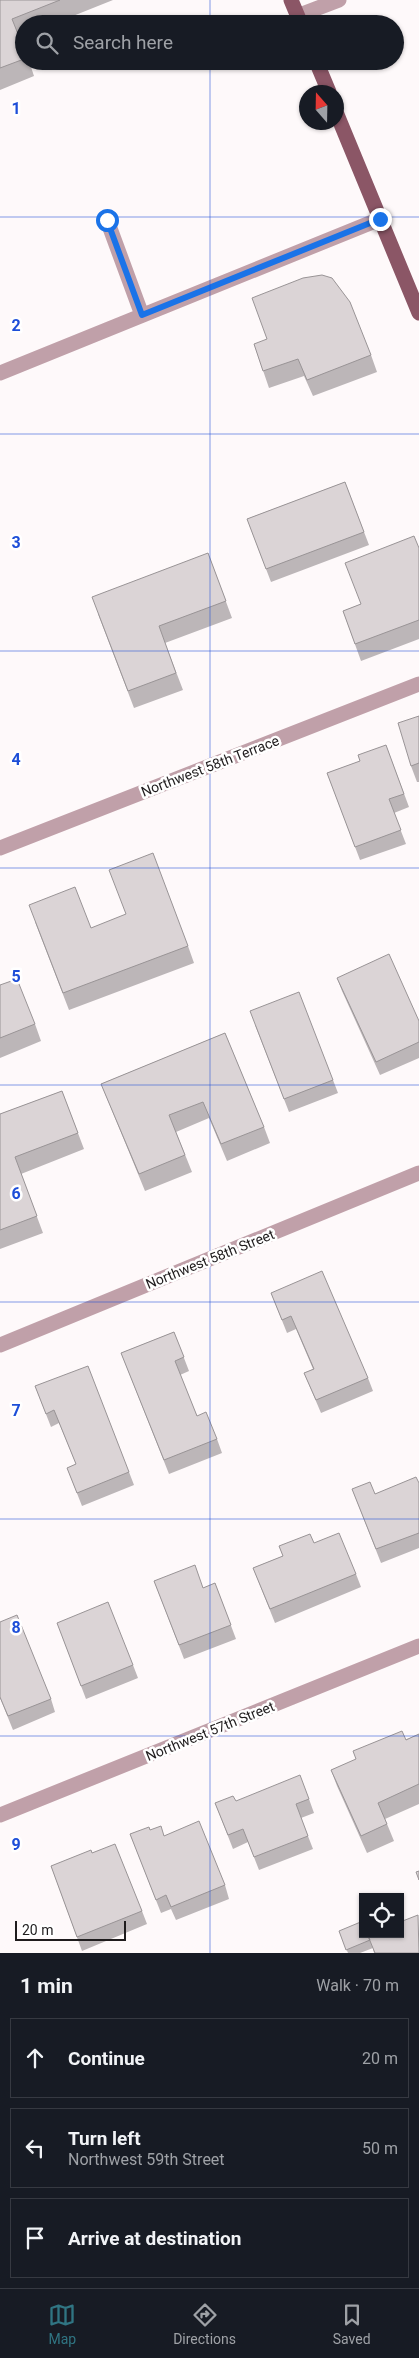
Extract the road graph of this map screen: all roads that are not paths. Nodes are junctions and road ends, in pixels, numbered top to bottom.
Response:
1 (291, 0) edge
2 (339, 0) edge
3 (297, 15) edge
4 (309, 15) edge
5 (320, 70) edge
6 (326, 85) edge
7 (343, 130) edge
8 (380, 219) junction
9 (107, 220) dead end
10 (419, 313) edge
11 (142, 315) junction
12 (0, 373) edge
13 (419, 684) edge
14 (0, 848) edge
15 (419, 1173) edge
16 (0, 1345) edge
17 (419, 1646) edge
18 (0, 1815) edge

1 - 3 main road
2 - 4 street
5 - 6 main road
7 - 8 main road
8 - 10 main road
8 - 11 street
9 - 11 street
11 - 12 street
13 - 14 street, Northwest 58th Terrace
15 - 16 street, Northwest 58th Street
17 - 18 street, Northwest 57th Street

